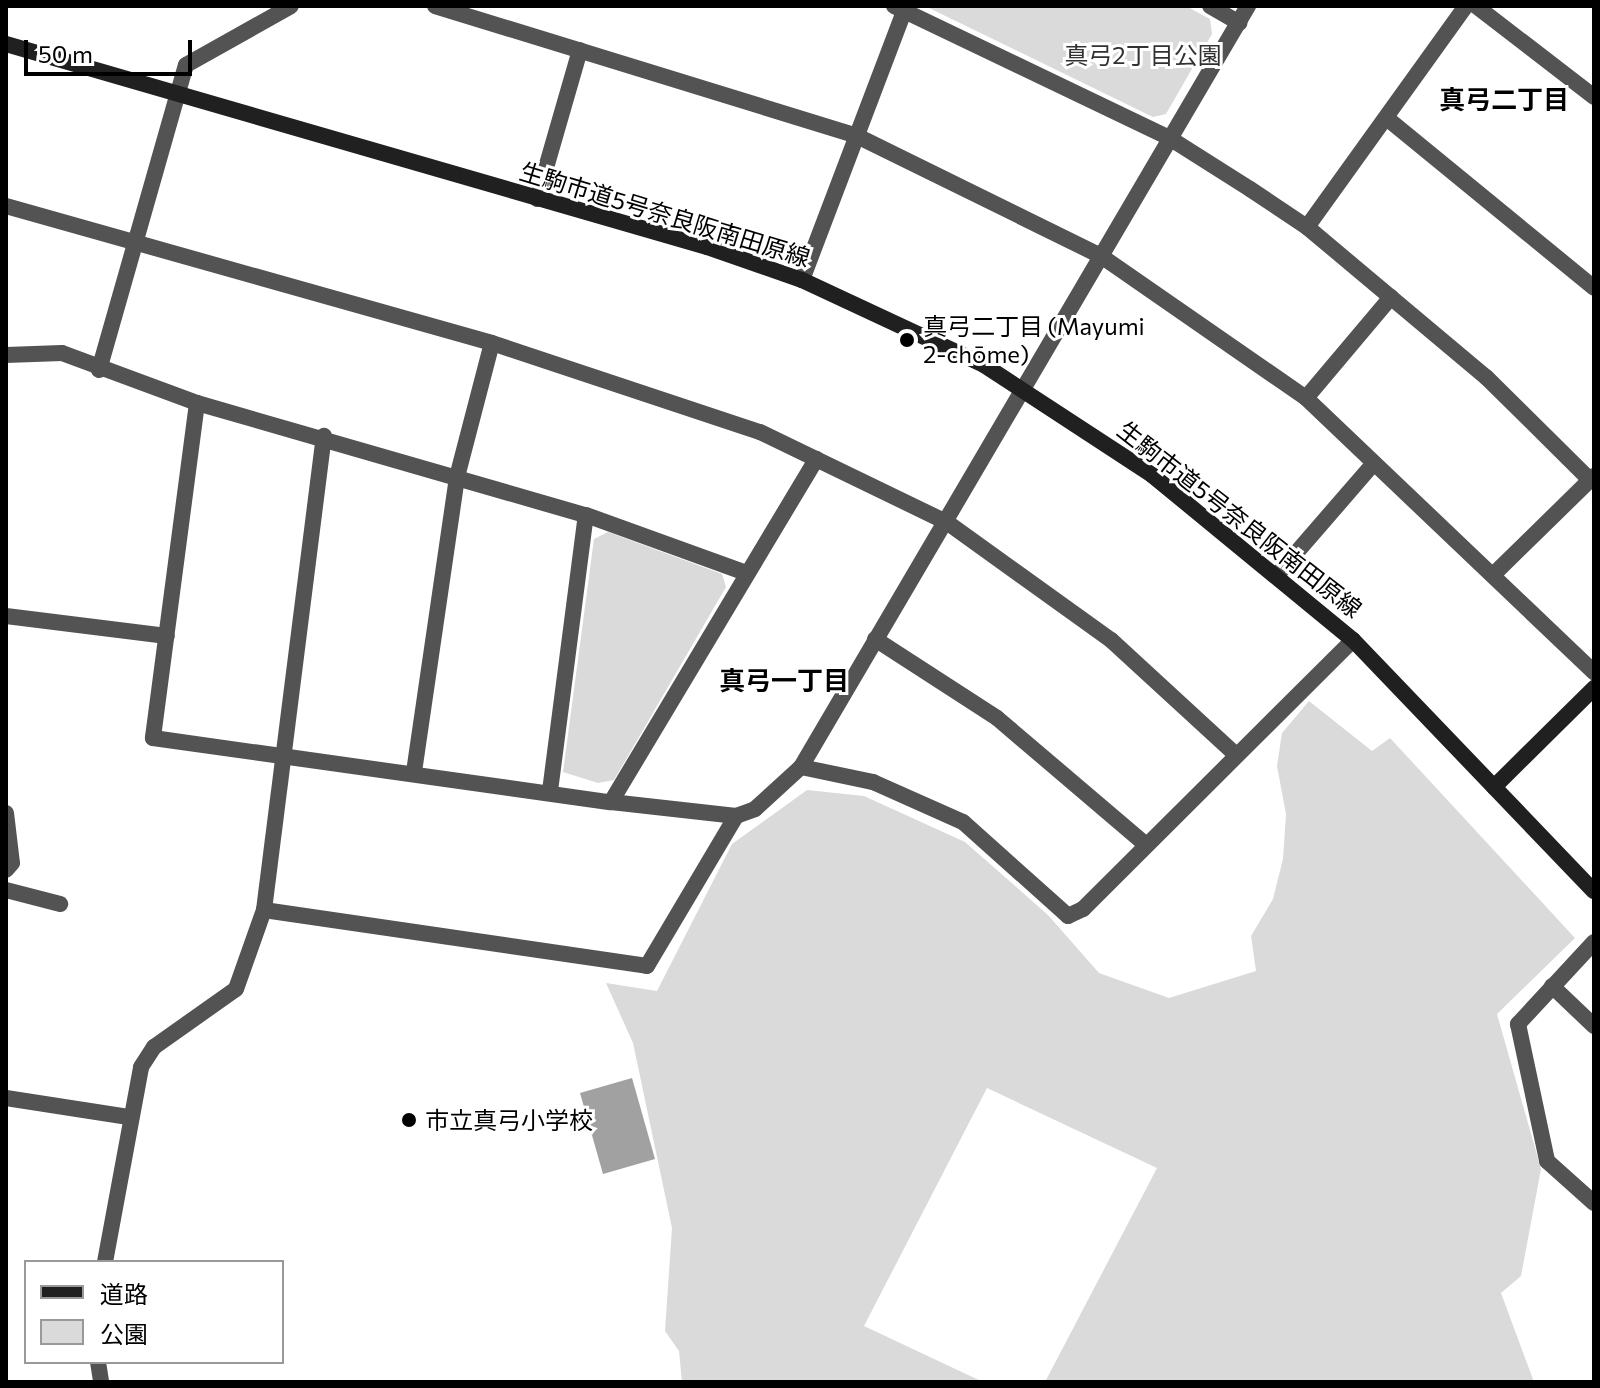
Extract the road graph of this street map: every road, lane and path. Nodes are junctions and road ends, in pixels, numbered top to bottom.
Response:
1 (291, 6) edge
2 (435, 6) edge
3 (1210, 6) edge
4 (1248, 6) edge
5 (1466, 6) edge
6 (1476, 6) edge
7 (901, 7) edge
8 (1239, 23) junction
9 (6, 44) edge
10 (580, 50) junction
11 (176, 97) junction
12 (1594, 97) edge
13 (1389, 120) junction
14 (855, 135) junction
15 (1171, 139) junction
16 (537, 199) junction
17 (6, 206) edge
18 (1307, 227) junction
19 (135, 243) junction
20 (1101, 256) junction
21 (802, 280) junction
22 (1594, 288) edge
23 (1391, 297) junction
24 (492, 343) junction
25 (6, 355) edge
26 (99, 370) junction
27 (1025, 390) junction
28 (1306, 398) junction
29 (197, 403) junction
30 (324, 436) junction
31 (816, 459) junction
32 (1374, 463) junction
33 (457, 477) junction
34 (1592, 478) edge
35 (586, 515) junction
36 (948, 523) junction
37 (746, 573) junction
38 (1494, 574) junction
39 (1277, 575) junction
40 (6, 616) edge
41 (167, 636) junction
42 (875, 639) junction
43 (1353, 640) junction
44 (1594, 672) edge
45 (1594, 688) edge
46 (286, 753) junction
47 (1235, 754) junction
48 (801, 767) junction
49 (414, 772) junction
50 (1494, 787) junction
51 (550, 791) junction
52 (611, 802) junction
53 (6, 813) edge
54 (736, 816) junction
55 (1144, 843) junction
56 (6, 870) edge
57 (6, 890) edge
58 (1594, 891) edge
59 (60, 904) dead end
60 (264, 910) junction
61 (1594, 942) edge
62 (1552, 986) junction
63 (1594, 1026) edge
64 (6, 1098) edge
65 (129, 1117) junction
66 (1594, 1203) edge
67 (105, 1260) edge

1 - 11 street
2 - 10 street
3 - 8 street
4 - 8 street
5 - 13 street
6 - 12 street
7 - 14 street
7 - 15 street
8 - 15 street
9 - 11 street, 生駒市道5号奈良阪南田原線
10 - 14 street
10 - 16 street
11 - 16 street, 生駒市道5号奈良阪南田原線
11 - 19 street
13 - 18 street
13 - 22 street
14 - 20 street
14 - 21 street
15 - 18 street
15 - 20 street
16 - 21 street, 生駒市道5号奈良阪南田原線
17 - 19 street
18 - 23 street
19 - 24 street
19 - 26 street
20 - 27 street
20 - 28 street
21 - 27 street, 生駒市道5号奈良阪南田原線
23 - 28 street
23 - 34 street
24 - 31 street
24 - 33 street
25 - 26 street
26 - 29 street
27 - 36 street
27 - 39 street, 生駒市道5号奈良阪南田原線
28 - 32 street
29 - 30 street
29 - 41 street
30 - 33 street
30 - 46 street
31 - 36 street
31 - 37 street
32 - 38 street
32 - 39 street
33 - 35 street
33 - 49 street
34 - 38 street
35 - 37 street
35 - 51 street
36 - 42 street
36 - 47 street
37 - 52 street
38 - 44 street
39 - 43 street, 生駒市道5号奈良阪南田原線
40 - 41 street
41 - 46 street
42 - 48 street
42 - 55 street
43 - 47 street
43 - 50 street, 生駒市道5号奈良阪南田原線
45 - 50 street
46 - 49 street
46 - 60 street
47 - 55 street
48 - 54 street
48 - 55 street
49 - 51 street
50 - 58 street, 生駒市道5号奈良阪南田原線
51 - 52 street
52 - 54 street
53 - 56 street
54 - 60 street
57 - 59 street
60 - 65 street
61 - 62 street
62 - 63 street
62 - 66 street
64 - 65 street
65 - 67 street

